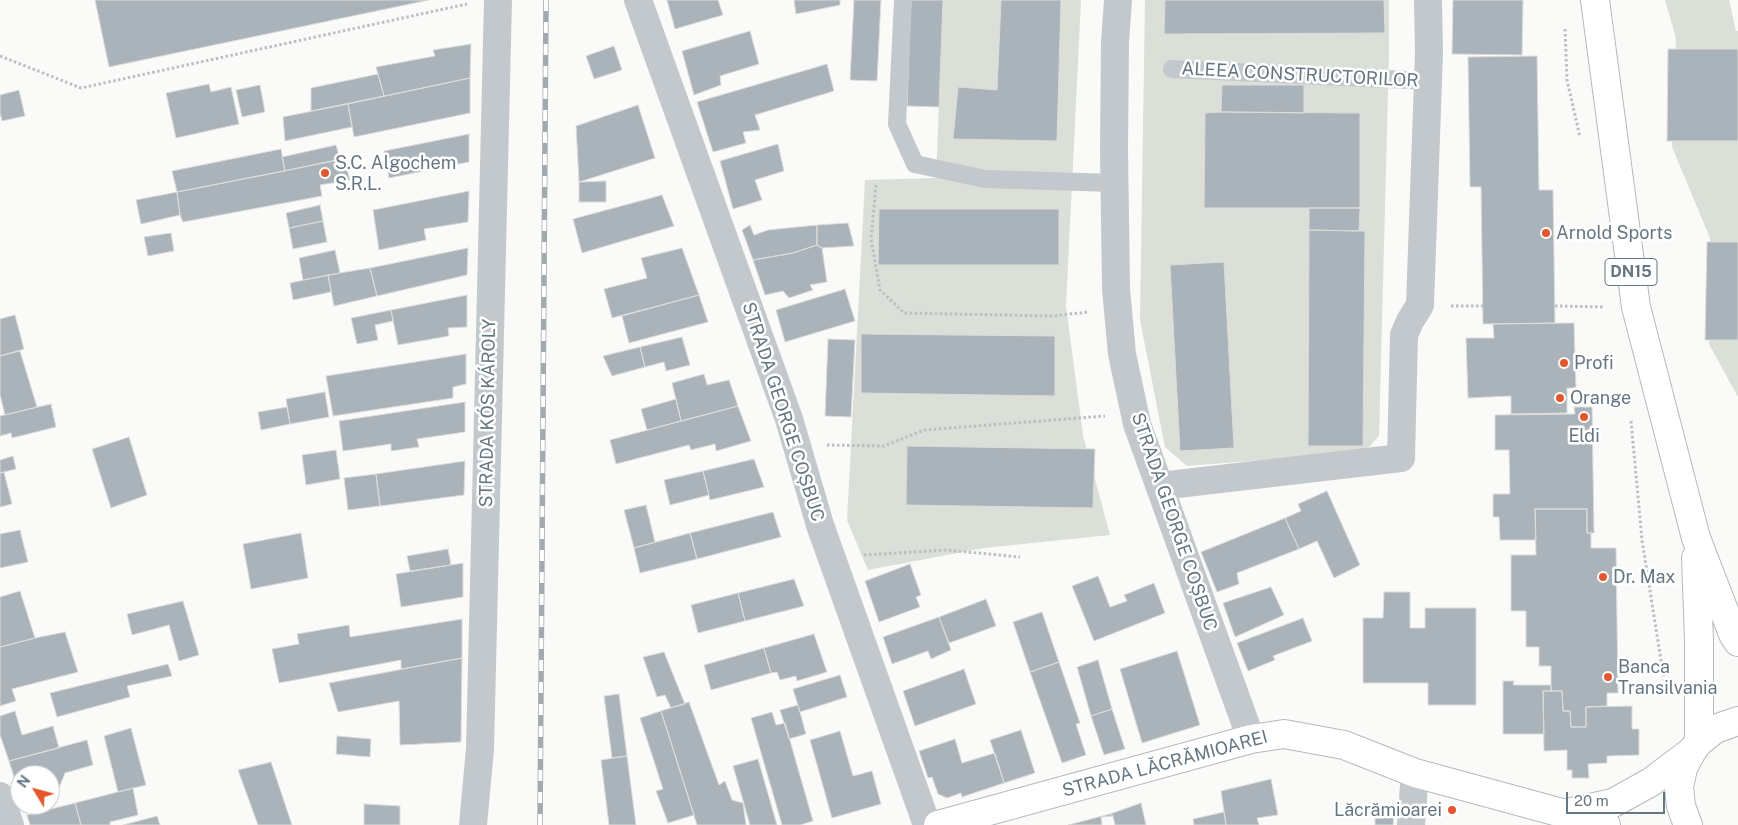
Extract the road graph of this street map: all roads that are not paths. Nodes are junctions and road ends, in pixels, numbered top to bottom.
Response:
1 (638, 0) edge
2 (903, 0) edge
3 (1118, 0) edge
4 (1428, 0) edge
5 (1595, 0) edge
6 (487, 1) edge
7 (1172, 69) dead end
8 (1428, 81) junction
9 (1114, 183) junction
10 (1160, 486) junction
11 (1696, 538) junction
12 (1738, 642) edge
13 (1738, 721) edge
14 (1251, 739) junction
15 (1695, 746) junction
16 (1415, 773) junction
17 (0, 796) edge
18 (1563, 814) junction
19 (10, 825) edge
20 (473, 825) edge
21 (927, 825) edge
22 (938, 825) edge
23 (1410, 825) edge
24 (1606, 825) edge
25 (1688, 825) edge

1 - 21 street, STRADA GEORGE COȘBUC
2 - 9 lane
3 - 9 street, STRADA GEORGE COȘBUC
4 - 8 street, ALEEA CONSTRUCTORILOR
5 - 11 main road, DN15
6 - 20 street, STRADA KÓS KÁROLY
7 - 8 lane, ALEEA CONSTRUCTORILOR
8 - 10 street, ALEEA CONSTRUCTORILOR
9 - 10 street, STRADA GEORGE COȘBUC
10 - 14 street, STRADA GEORGE COȘBUC
11 - 12 main road, DN15
11 - 15 main road, DN15
13 - 15 main road, STRADA LĂCRĂMIOAREI
14 - 16 main road, STRADA LĂCRĂMIOAREI
14 - 22 main road, STRADA LĂCRĂMIOAREI
15 - 18 main road, STRADA LĂCRĂMIOAREI
15 - 25 main road, DN15
16 - 18 main road, STRADA LĂCRĂMIOAREI
16 - 23 street
17 - 19 street
18 - 24 main road, STRADA LĂCRĂMIOAREI

